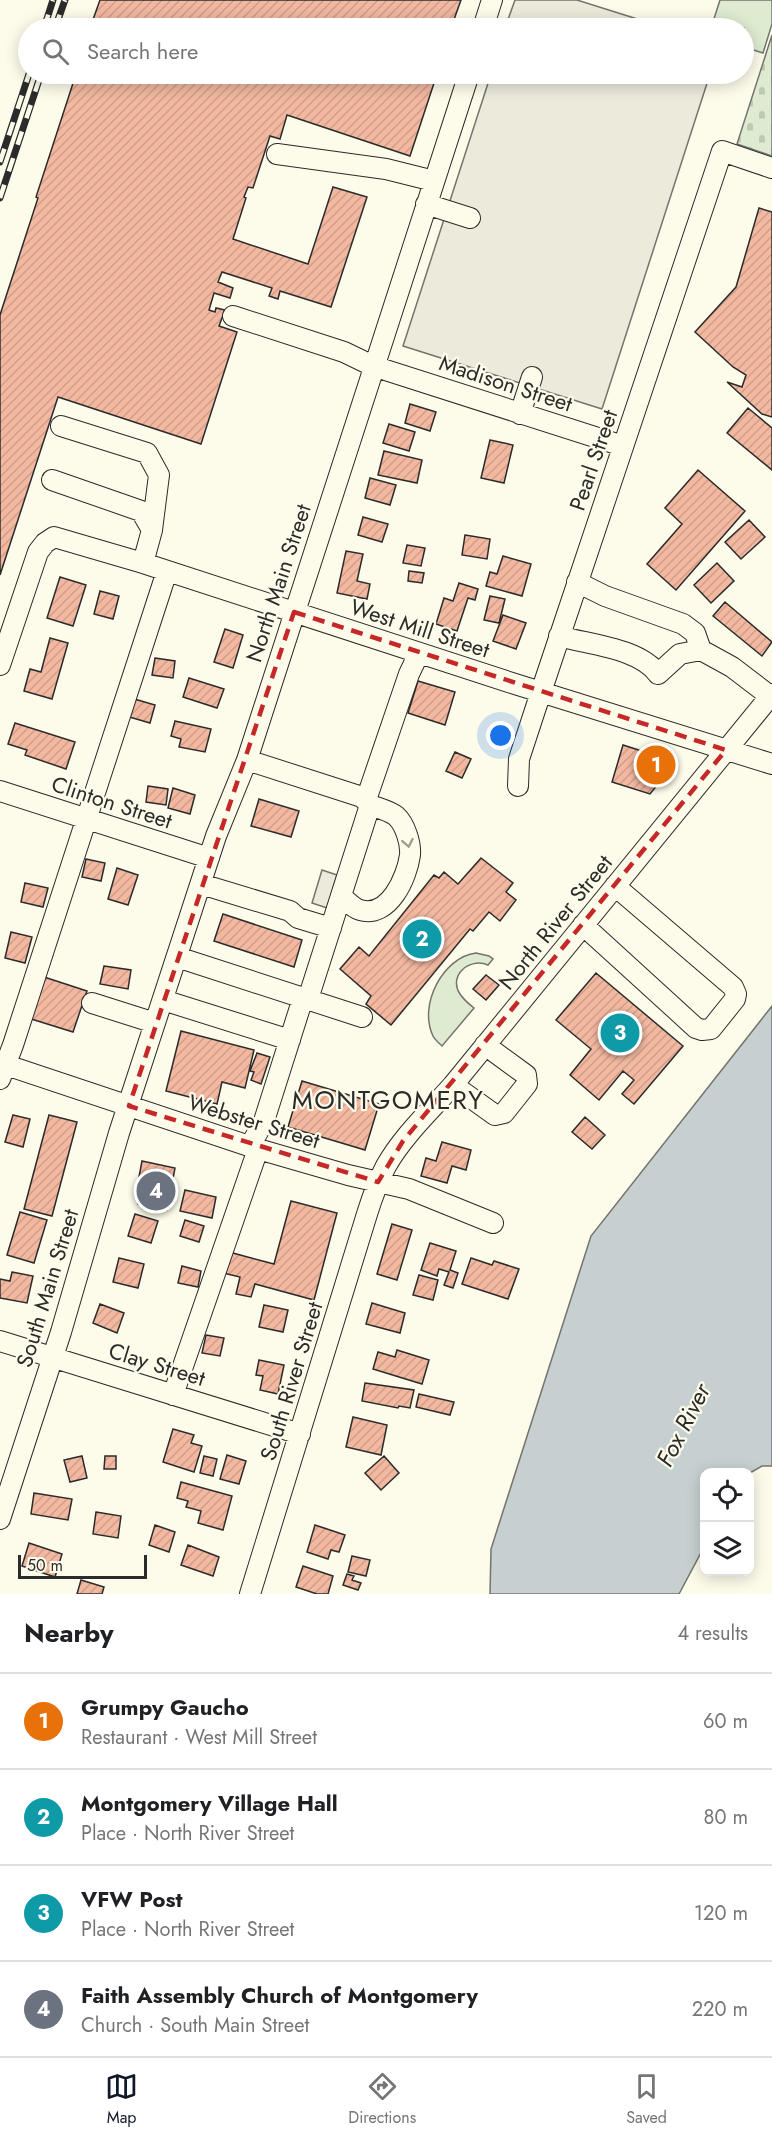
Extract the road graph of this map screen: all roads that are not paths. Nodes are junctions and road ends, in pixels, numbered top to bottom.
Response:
1 (492, 0) edge
2 (486, 18) edge
3 (465, 84) edge
4 (277, 154) dead end
5 (772, 168) edge
6 (434, 181) junction
7 (426, 204) junction
8 (470, 218) dead end
9 (233, 316) dead end
10 (373, 366) junction
11 (532, 377) dead end
12 (520, 414) junction
13 (61, 426) dead end
14 (623, 446) junction
15 (52, 480) dead end
16 (152, 530) junction
17 (143, 563) junction
18 (167, 571) junction
19 (577, 582) junction
20 (294, 612) junction
21 (559, 636) junction
22 (701, 650) junction
23 (419, 653) junction
24 (0, 664) edge
25 (541, 692) junction
26 (771, 695) edge
27 (726, 750) junction
28 (247, 760) junction
29 (772, 764) edge
30 (518, 786) dead end
31 (0, 791) edge
32 (368, 803) junction
33 (87, 820) junction
34 (209, 858) junction
35 (201, 884) junction
36 (615, 886) junction
37 (341, 896) junction
38 (583, 925) junction
39 (331, 928) junction
40 (177, 957) junction
41 (305, 999) junction
42 (163, 1000) junction
43 (92, 1003) dead end
44 (362, 1017) dead end
45 (155, 1023) junction
46 (290, 1040) junction
47 (485, 1045) junction
48 (2, 1069) edge
49 (453, 1085) junction
50 (129, 1106) junction
51 (254, 1147) junction
52 (378, 1182) junction
53 (494, 1223) dead end
54 (0, 1341) edge
55 (52, 1357) junction
56 (173, 1395) junction
57 (300, 1434) junction
58 (0, 1519) edge
59 (250, 1594) edge

1 - 2 street
3 - 6 street, North Main Street
4 - 6 street
5 - 14 street, Pearl Street
6 - 7 street, North Main Street
7 - 8 street
7 - 10 street, North Main Street
9 - 10 street, Madison Street
10 - 12 street, Madison Street
10 - 20 street, North Main Street
11 - 12 street
12 - 14 street, Madison Street
13 - 16 street
14 - 19 street, Pearl Street
15 - 16 street
16 - 17 street
17 - 18 street, West Mill Street
17 - 24 street, West Mill Street
18 - 20 street, West Mill Street
18 - 33 street
19 - 21 street, Pearl Street
19 - 22 street
20 - 23 street, West Mill Street
20 - 28 street, North Main Street
21 - 22 street
21 - 25 street, Pearl Street
22 - 26 street
23 - 25 street, West Mill Street
23 - 32 street
25 - 27 street, West Mill Street
25 - 30 street, Pearl Street
26 - 27 street, North River Street
27 - 29 street, West Mill Street
27 - 36 street, North River Street
28 - 32 street
28 - 34 street, North Main Street
31 - 33 street, Clinton Street
32 - 37 street
32 -> 37 street
33 - 34 street, Clinton Street
33 - 48 street
34 - 35 street, North Main Street
35 - 39 street
35 - 40 street, North Main Street
36 - 38 street, North River Street
36 - 38 street
37 - 39 street
38 - 47 street, North River Street
39 - 41 street
40 - 41 street
40 - 42 street, North Main Street
41 - 44 street
41 - 46 street
42 - 45 street, North Main Street
42 - 46 street
43 - 45 street
45 - 50 street, North Main Street
46 - 51 street
47 - 49 street, North River Street
47 - 49 street
48 - 50 street, Webster Street
49 - 52 street, North River Street
50 - 51 street, Webster Street
50 - 55 street, South Main Street
51 - 52 street, Webster Street
51 - 56 street
52 - 53 street, Webster Street
52 - 57 street, South River Street
54 - 55 street, Clay Street
55 - 56 street, Clay Street
55 - 58 street, South Main Street
56 - 57 street, Clay Street
57 - 59 street, South River Street

